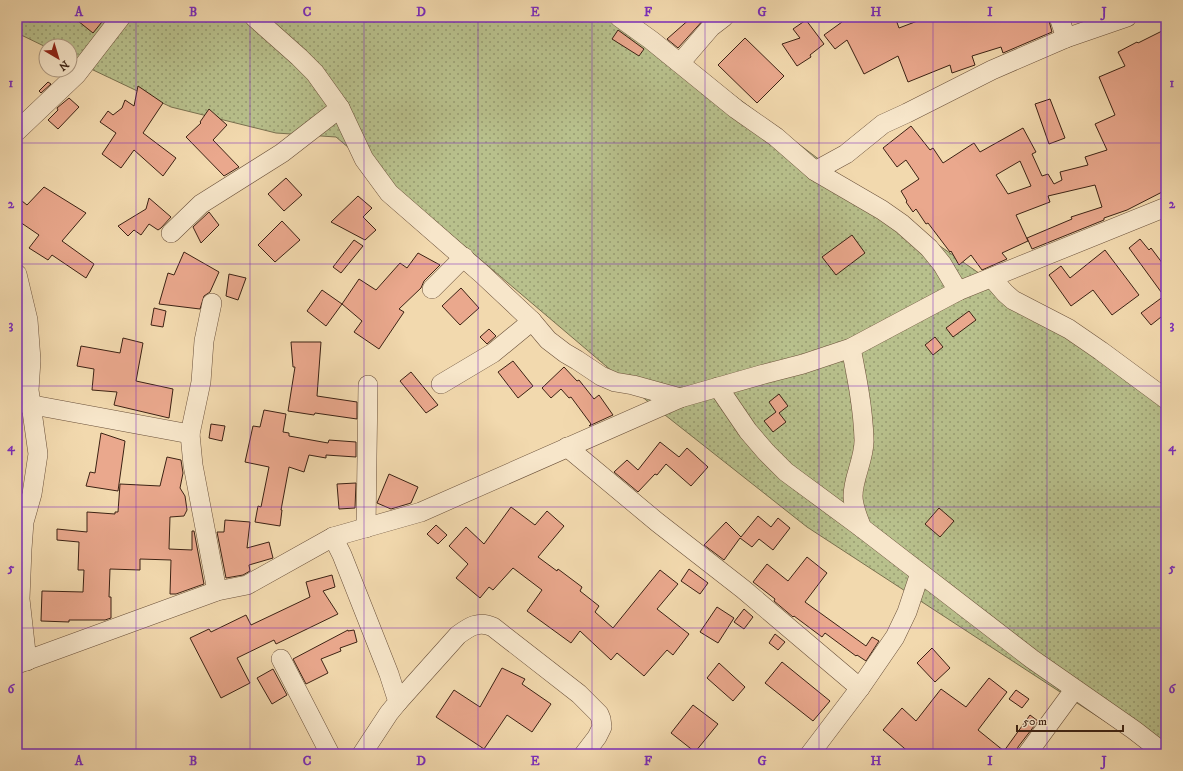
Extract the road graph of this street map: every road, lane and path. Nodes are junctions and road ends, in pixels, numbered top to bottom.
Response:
1 (121, 17) edge
2 (254, 17) edge
3 (619, 17) edge
4 (724, 17) edge
5 (1060, 17) edge
6 (1127, 17) edge
7 (643, 24) edge
8 (1066, 38) junction
9 (680, 63) junction
10 (340, 108) junction
11 (17, 131) edge
12 (815, 171) junction
13 (1166, 207) edge
14 (172, 233) dead end
15 (464, 257) junction
16 (17, 274) edge
17 (992, 278) junction
18 (432, 289) dead end
19 (958, 291) junction
20 (212, 303) dead end
21 (532, 321) junction
22 (851, 348) junction
23 (441, 384) dead end
24 (368, 385) dead end
25 (718, 387) junction
26 (680, 398) junction
27 (1166, 399) edge
28 (24, 403) edge
29 (190, 434) junction
30 (567, 447) junction
31 (366, 528) junction
32 (862, 528) junction
33 (333, 537) junction
34 (920, 573) junction
35 (217, 591) junction
36 (281, 659) dead end
37 (22, 662) edge
38 (860, 688) junction
39 (1074, 690) junction
40 (398, 702) junction
41 (330, 754) edge
42 (362, 754) edge
43 (584, 754) edge
44 (810, 754) edge
45 (1027, 754) edge
46 (1165, 754) edge

1 - 11 street
2 - 10 street
3 - 7 street
4 - 9 street
5 - 8 street
6 - 8 street
7 - 9 street
8 - 12 street
9 - 12 street
10 - 14 street
10 - 15 street
12 - 19 street
13 - 17 street
15 - 18 street
15 - 21 street
16 - 28 street
17 - 19 street
17 - 27 street
19 - 22 street
20 - 29 street
21 - 23 street
21 - 26 street
22 - 25 street
22 - 32 street
24 - 31 street
25 - 26 street
25 - 32 street
26 - 30 street
28 - 29 street
28 - 37 street
29 - 35 street
30 - 31 street
30 - 38 street
31 - 33 street
32 - 34 street
33 - 35 street
33 - 40 street
34 - 38 street
34 - 39 street
35 - 37 street
36 - 41 street
38 - 44 street
39 - 45 street
39 - 46 street
40 - 42 street
40 - 43 street

